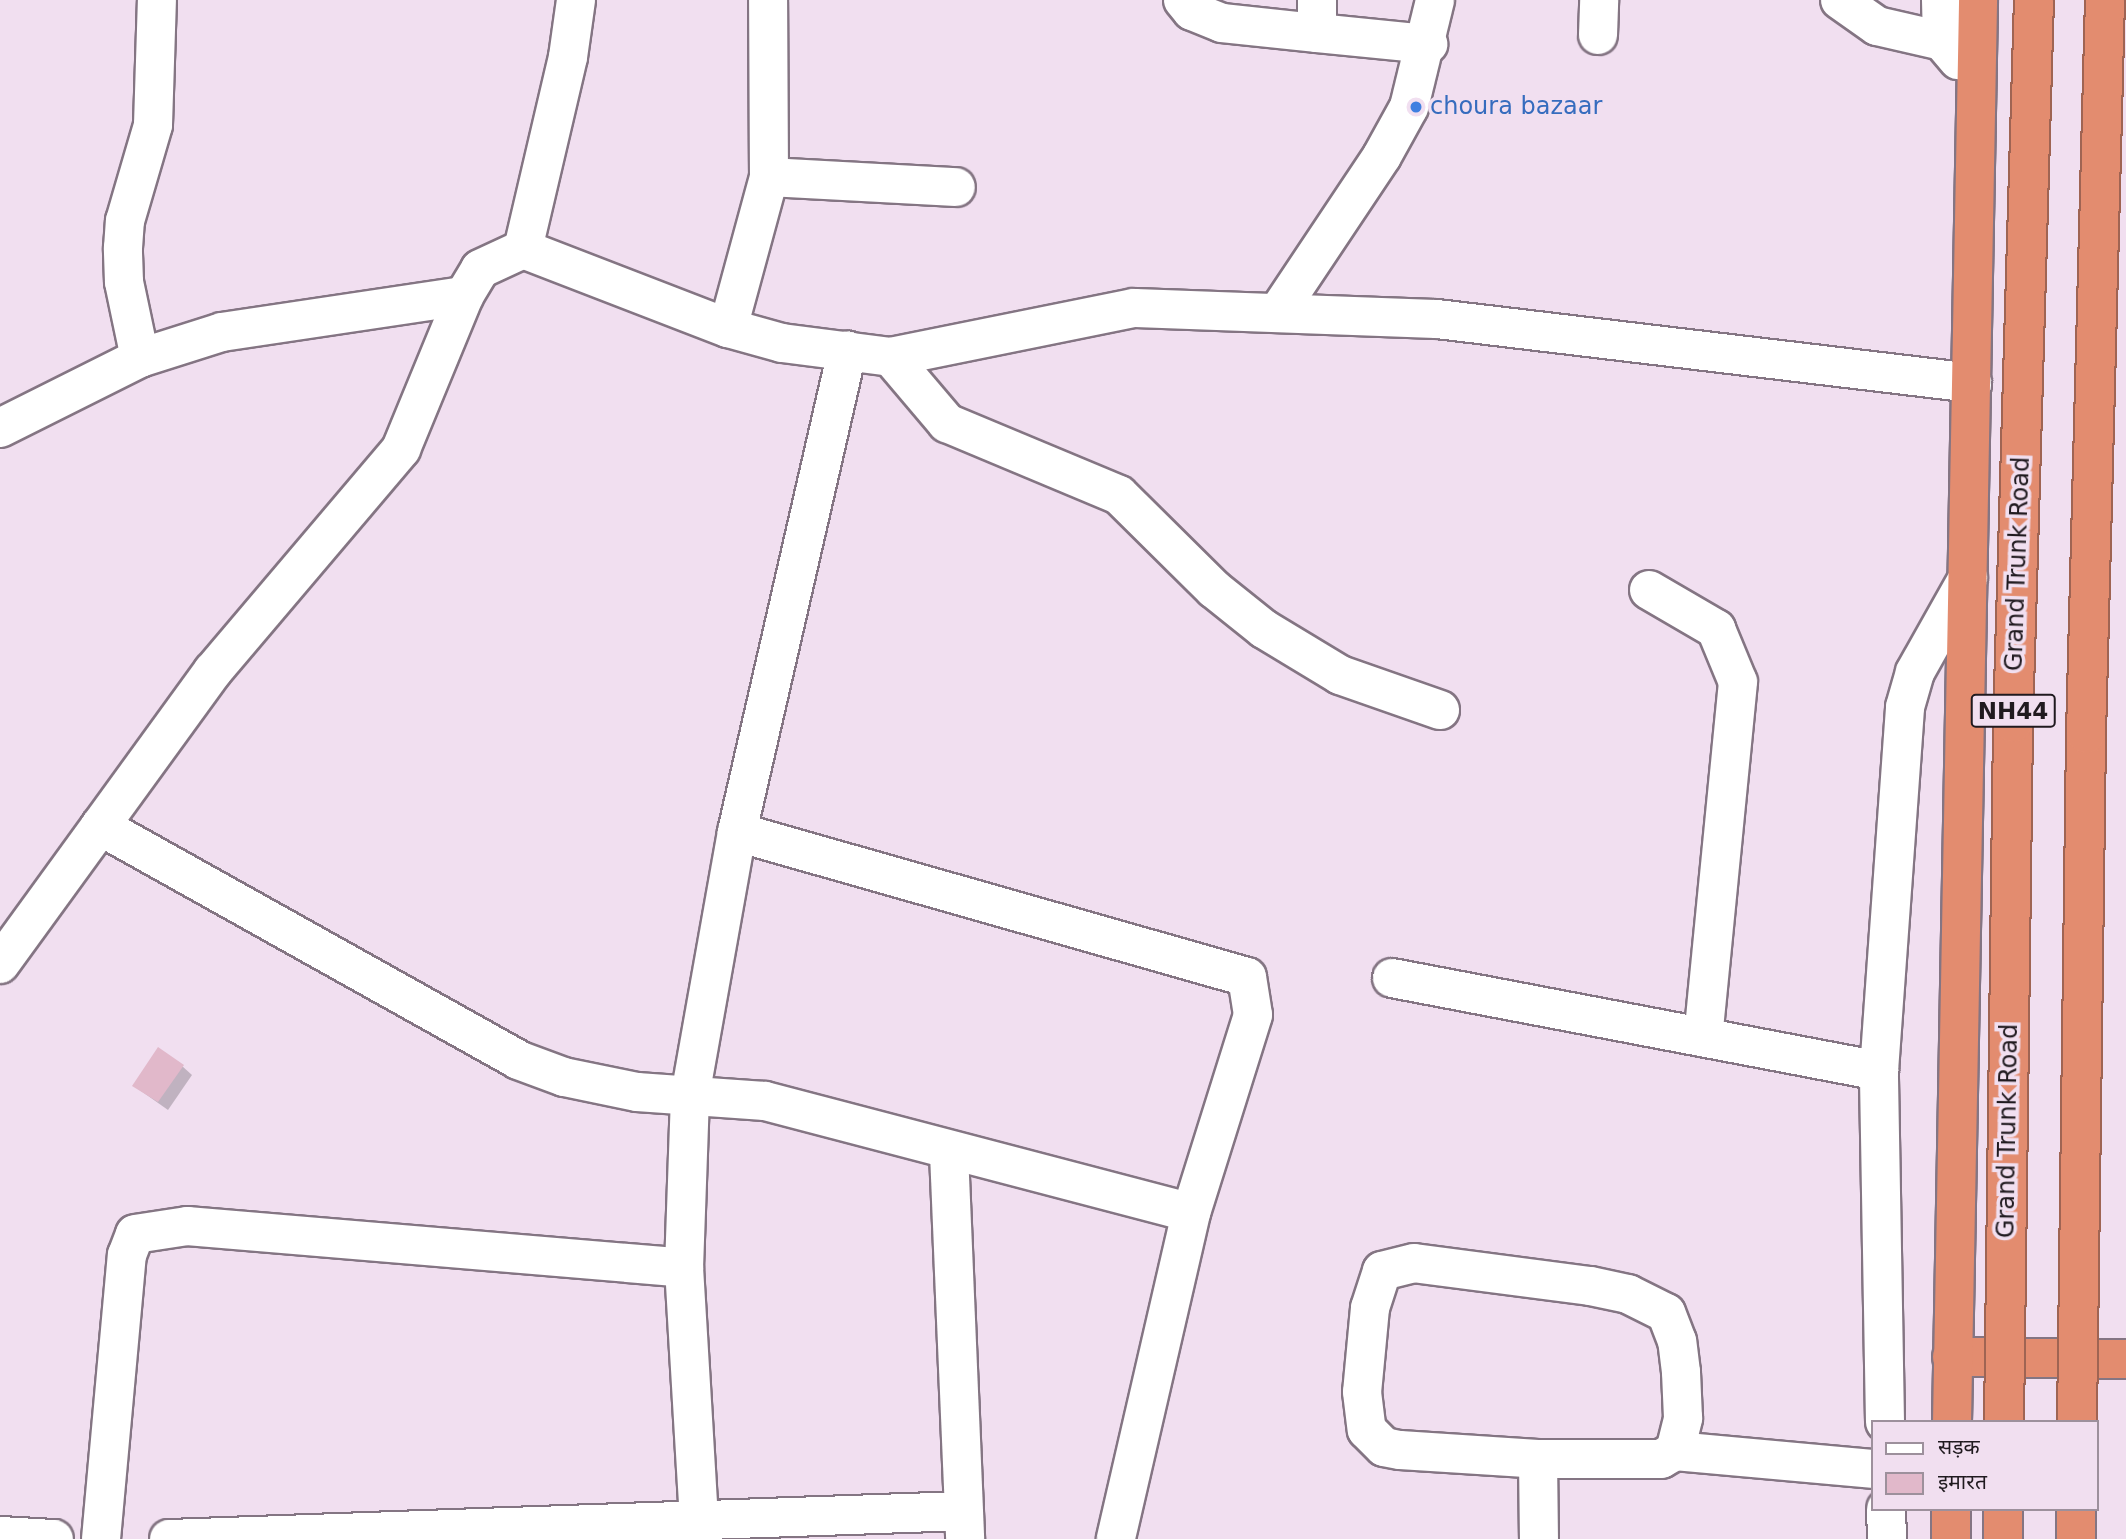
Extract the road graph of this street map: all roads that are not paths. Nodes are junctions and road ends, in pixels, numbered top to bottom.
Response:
1 (157, 0) edge
2 (576, 0) edge
3 (768, 0) edge
4 (1183, 0) edge
5 (1436, 0) edge
6 (1840, 0) edge
7 (1941, 0) edge
8 (1978, 0) edge
9 (2034, 0) edge
10 (2105, 0) edge
11 (1317, 16) edge
12 (1942, 41) junction
13 (1428, 44) junction
14 (1977, 83) junction
15 (769, 177) junction
16 (956, 187) dead end
17 (523, 249) junction
18 (464, 296) junction
19 (1278, 312) junction
20 (728, 328) junction
21 (846, 350) junction
22 (891, 357) junction
23 (140, 358) junction
24 (1972, 383) junction
25 (0, 428) edge
26 (1968, 578) junction
27 (1649, 590) dead end
28 (1440, 710) dead end
29 (100, 826) junction
30 (737, 832) junction
31 (0, 964) edge
32 (1392, 978) dead end
33 (1703, 1037) junction
34 (1879, 1071) junction
35 (690, 1096) junction
36 (949, 1153) junction
37 (1191, 1213) junction
38 (684, 1268) junction
39 (1952, 1357) junction
40 (2126, 1359) edge
41 (1885, 1420) edge
42 (1952, 1420) edge
43 (2004, 1420) edge
44 (2077, 1420) edge
45 (1675, 1451) junction
46 (1538, 1459) junction
47 (1870, 1469) edge
48 (1886, 1511) edge
49 (1951, 1511) edge
50 (2003, 1511) edge
51 (2076, 1511) edge
52 (699, 1520) junction
53 (964, 1525) edge
54 (0, 1536) edge
55 (54, 1539) edge
56 (102, 1539) edge
57 (169, 1539) edge
58 (1116, 1539) edge
59 (1539, 1539) edge
60 (1887, 1539) edge
61 (1951, 1539) edge
62 (2003, 1539) edge
63 (2076, 1539) edge

1 - 23 street
2 - 17 street
3 - 15 street
4 - 11 street
5 - 13 street
6 - 12 street
7 - 12 street
8 - 14 highway
9 - 43 highway, Grand Trunk Road / NH44, bridge
10 - 44 highway, NH44, bridge
11 - 13 street
12 - 14 street
13 - 19 street
14 - 24 highway
15 - 16 street
15 - 20 street
17 - 18 street
17 - 20 street
18 - 23 street
18 - 29 street
19 - 22 street
19 - 24 street
20 - 21 street
21 - 22 street
21 - 30 street
22 - 28 street
23 - 25 street
24 - 26 highway
26 - 34 street
26 - 39 highway
27 - 33 street
29 - 31 street
29 - 35 street
30 - 35 street
30 - 37 street
32 - 33 street
33 - 34 street
34 - 41 street
35 - 36 street
35 - 38 street
36 - 37 street
36 - 53 street
37 - 58 street
38 - 52 street
38 - 56 street
39 - 40 highway
39 - 42 highway
45 - 46 street
45 - 46 street
45 - 47 street
46 - 59 street
48 - 60 street
49 - 61 highway
50 - 62 highway
51 - 63 highway
52 - 53 street
52 - 57 street
54 - 55 street

